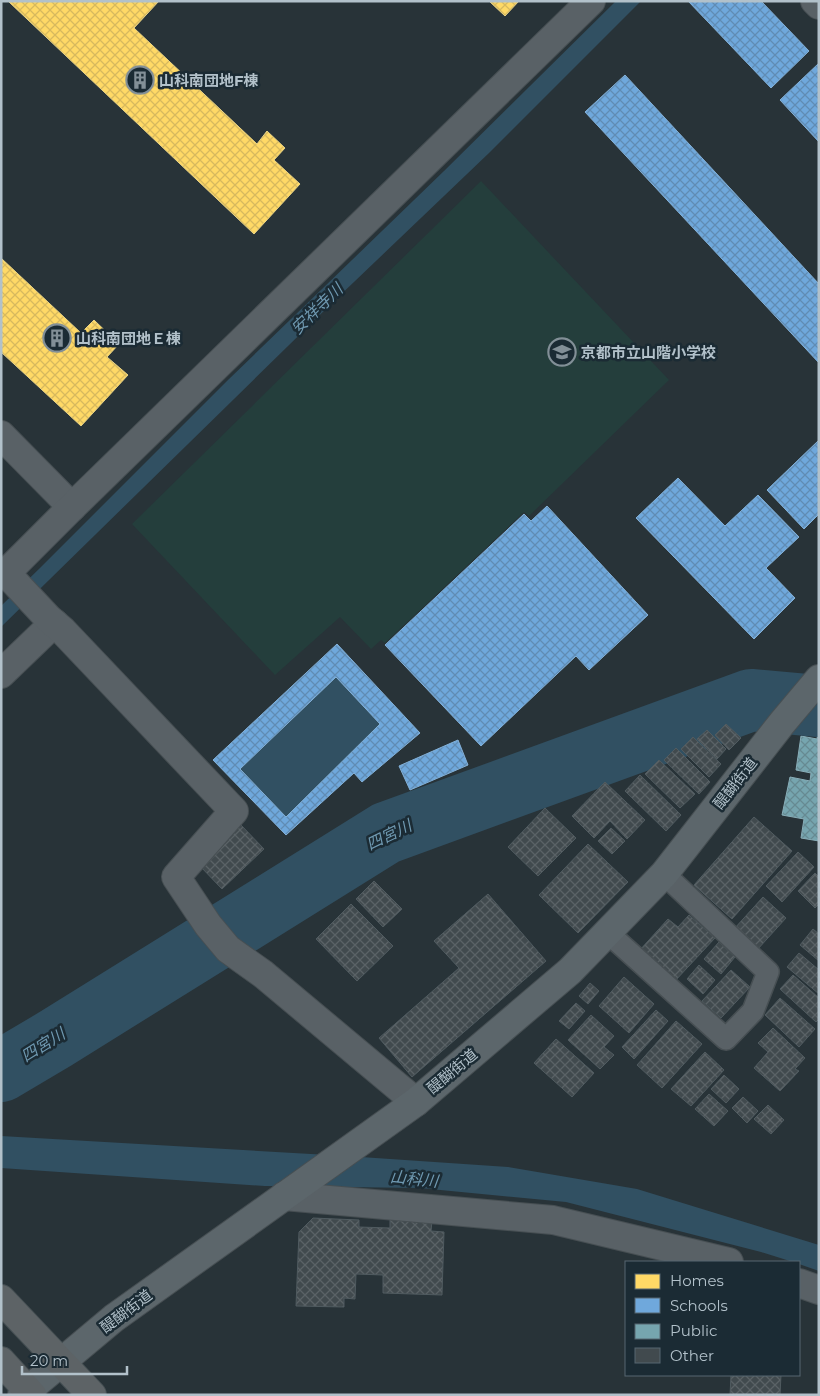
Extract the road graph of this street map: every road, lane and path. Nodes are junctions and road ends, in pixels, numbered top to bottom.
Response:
1 (591, 1) edge
2 (815, 1) edge
3 (819, 5) edge
4 (1, 435) edge
5 (72, 507) junction
6 (52, 621) junction
7 (1, 674) edge
8 (819, 679) edge
9 (664, 874) junction
10 (608, 933) junction
11 (416, 1102) junction
12 (294, 1189) junction
13 (725, 1261) edge
14 (800, 1283) edge
15 (819, 1290) edge
16 (1, 1298) edge
17 (1, 1361) edge
18 (62, 1362) junction
19 (27, 1393) edge
20 (92, 1395) edge

1 - 5 street
2 - 3 street
4 - 5 street
5 - 6 street
6 - 7 street
6 - 11 street
8 - 9 main road, 醍醐街道
9 - 10 main road, 醍醐街道
9 - 10 lane
10 - 11 main road, 醍醐街道
11 - 12 main road, 醍醐街道
12 - 13 street
12 - 18 main road, 醍醐街道
14 - 15 street
16 - 18 highway
17 - 19 highway
18 - 19 main road, 醍醐街道
18 - 20 highway

